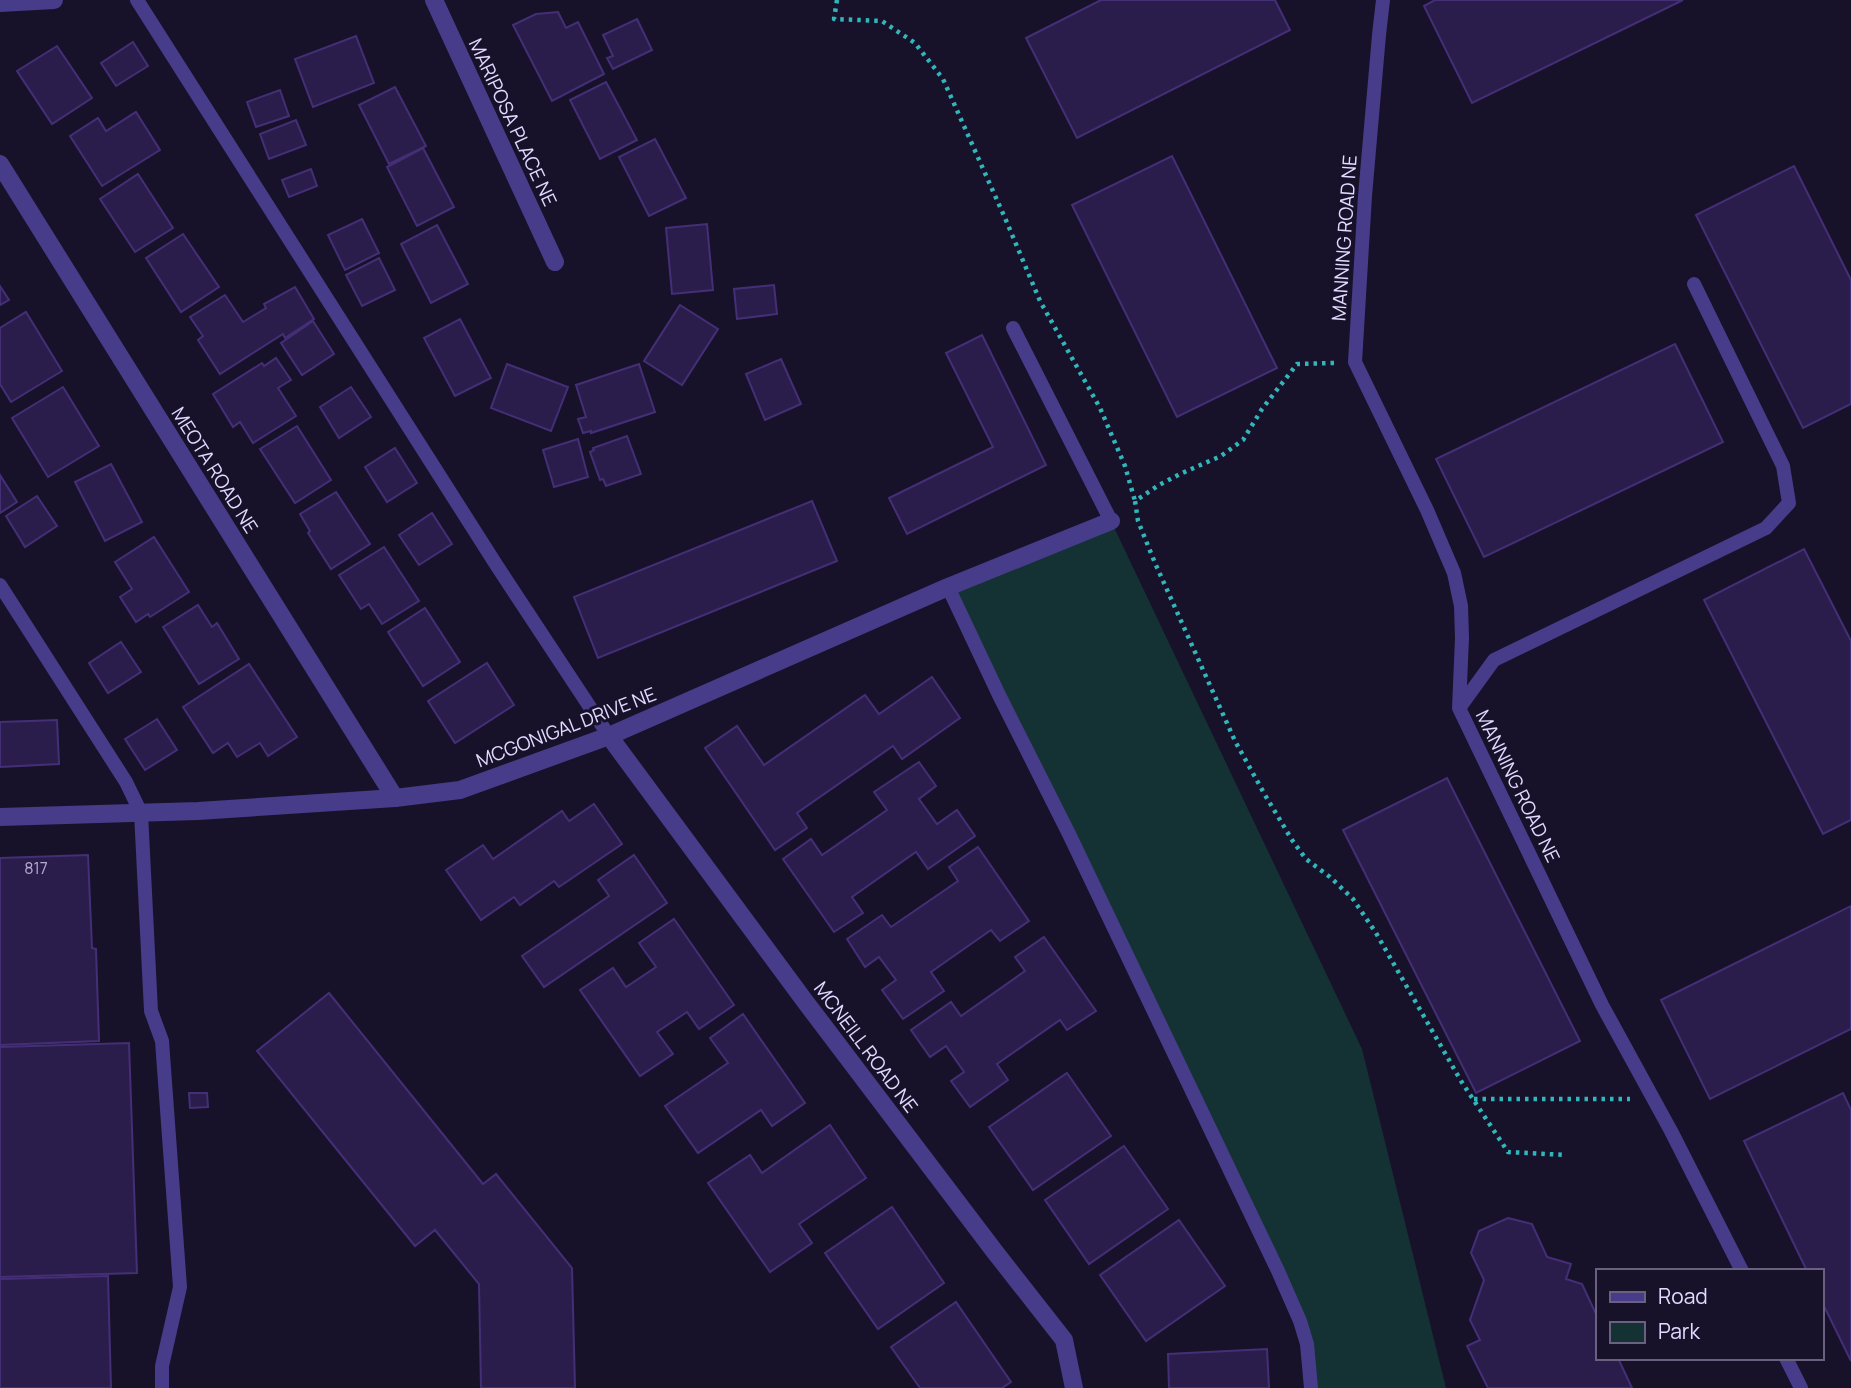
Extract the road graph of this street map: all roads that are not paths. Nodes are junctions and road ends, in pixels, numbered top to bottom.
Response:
1 (54, 0) edge
2 (137, 0) edge
3 (434, 0) edge
4 (1384, 0) edge
5 (0, 3) edge
6 (0, 164) edge
7 (555, 262) dead end
8 (1694, 284) dead end
9 (1013, 328) dead end
10 (1111, 521) joint
11 (0, 585) edge
12 (948, 587) junction
13 (1459, 708) junction
14 (609, 736) junction
15 (395, 799) junction
16 (141, 813) junction
17 (0, 817) edge
18 (1741, 1269) edge
19 (1787, 1360) edge
20 (162, 1388) edge
21 (1074, 1388) edge
22 (1311, 1388) edge
23 (1801, 1388) edge

1 - 5 street
2 - 14 lane
3 - 7 street, MARIPOSA PLACE NE
4 - 13 lane, MANNING ROAD NE
6 - 15 street, MEOTA ROAD NE
8 - 13 lane
9 - 10 lane
10 - 12 street, MCGONIGAL DRIVE NE
11 - 16 lane
12 - 14 street, MCGONIGAL DRIVE NE
12 - 22 lane
13 - 18 lane, MANNING ROAD NE
14 - 15 street, MCGONIGAL DRIVE NE
14 - 21 street, MCNEILL ROAD NE
15 - 16 street, MCGONIGAL DRIVE NE
16 - 17 street, MCGONIGAL DRIVE NE
16 - 20 lane
19 - 23 lane

